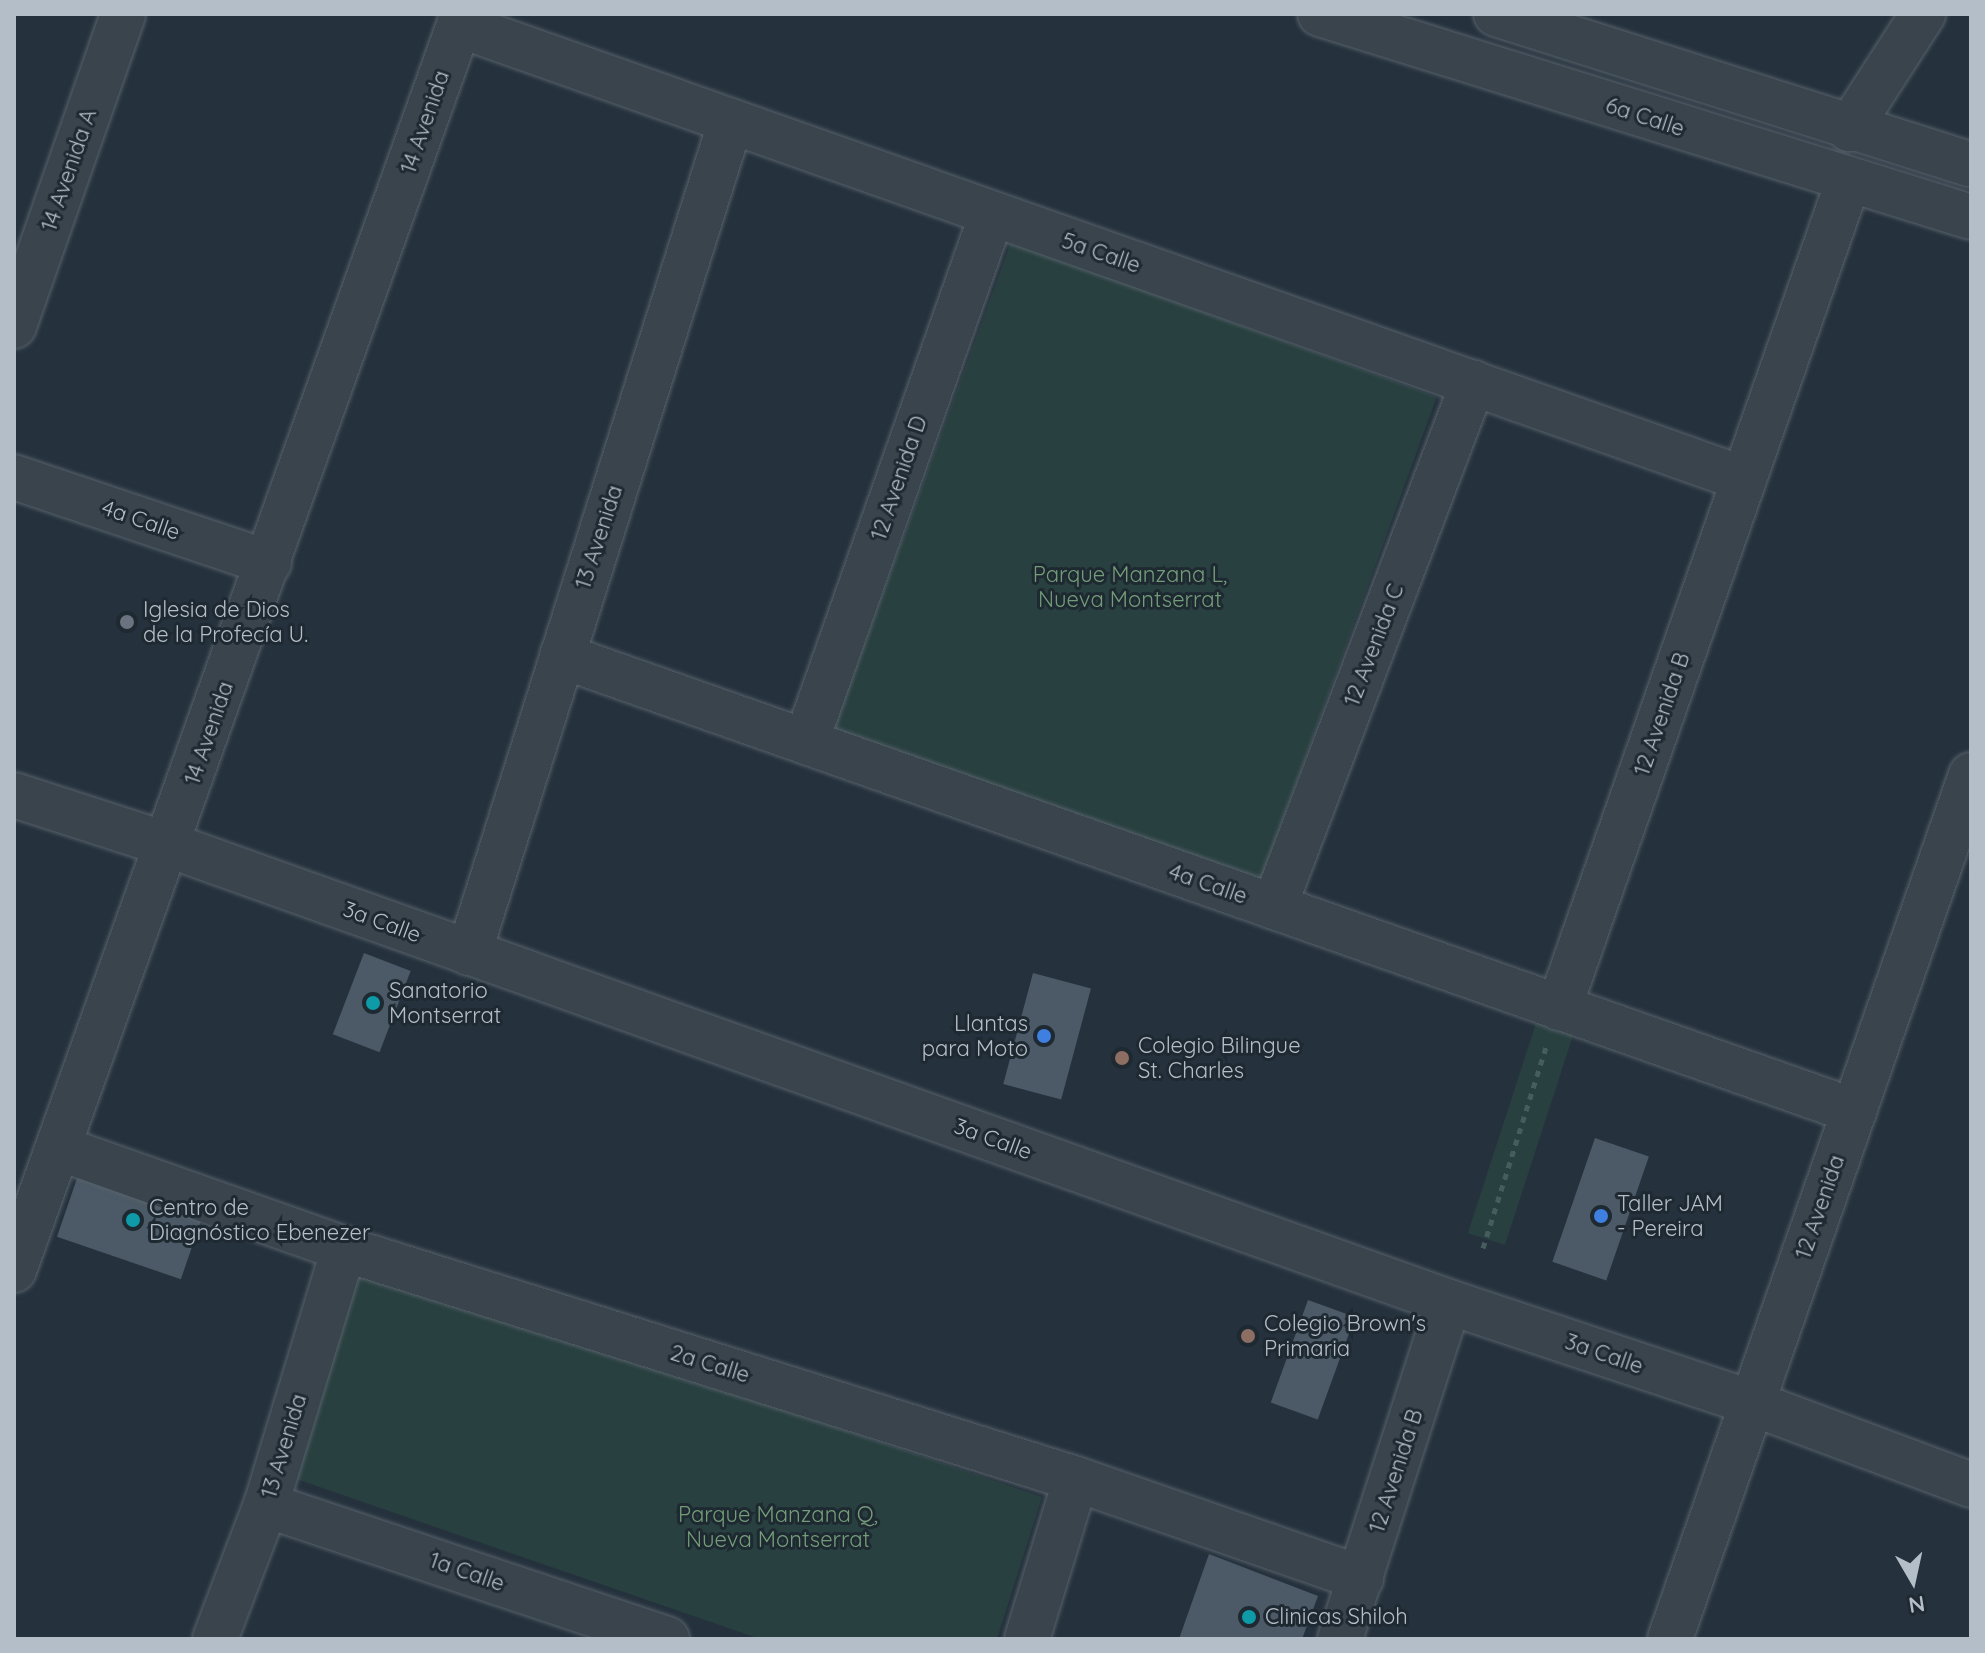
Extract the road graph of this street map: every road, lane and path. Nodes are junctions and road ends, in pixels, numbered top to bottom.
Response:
1 (123, 14) edge
2 (1320, 14) edge
3 (1496, 14) edge
4 (1923, 14) edge
5 (461, 20) edge
6 (731, 121) junction
7 (1849, 129) junction
8 (1971, 165) edge
9 (1848, 182) junction
10 (992, 214) junction
11 (1971, 217) edge
12 (14, 326) edge
13 (1473, 383) junction
14 (14, 477) edge
15 (1744, 479) junction
16 (269, 563) junction
17 (562, 656) junction
18 (806, 742) junction
19 (1971, 775) edge
20 (14, 795) edge
21 (169, 845) junction
22 (1274, 907) junction
23 (469, 953) junction
24 (1559, 1008) junction
25 (1854, 1111) junction
26 (59, 1148) junction
27 (1483, 1248) dead end
28 (344, 1249) junction
29 (14, 1270) edge
30 (1449, 1302) junction
31 (1752, 1403) junction
32 (1076, 1479) junction
33 (1971, 1485) edge
34 (266, 1505) junction
35 (1361, 1578) junction
36 (215, 1639) edge
37 (667, 1639) edge
38 (1027, 1639) edge
39 (1340, 1639) edge
40 (1670, 1639) edge

1 - 12 street, 14 Avenida A
2 - 9 street, 6a Calle
3 - 7 street
4 - 7 street
5 - 6 street, 5a Calle
5 - 16 street, 14 Avenida
6 - 10 street, 5a Calle
6 - 17 street, 13 Avenida
7 - 8 street
9 - 11 street, 6a Calle
9 - 15 street, 12 Avenida B
10 - 13 street, 5a Calle
10 - 18 street, 12 Avenida D
13 - 15 street, 5a Calle
13 - 22 street, 12 Avenida C
14 - 16 street, 4a Calle
15 - 24 street, 12 Avenida B
16 - 21 street, 14 Avenida
17 - 18 street, 4a Calle
17 - 23 street, 13 Avenida
18 - 22 street, 4a Calle
19 - 25 street, 12 Avenida
20 - 21 street, 3a Calle
21 - 23 street, 3a Calle
21 - 26 street, 14 Avenida
22 - 24 street, 4a Calle
23 - 30 street, 3a Calle
24 - 25 street, 4a Calle
24 - 27 path
25 - 31 street, 12 Avenida
26 - 28 street, 2a Calle
26 - 29 street, 14 Avenida
28 - 32 street, 2a Calle
28 - 34 street, 13 Avenida
30 - 31 street, 3a Calle
30 - 35 street, 12 Avenida B
31 - 33 street, 3a Calle
31 - 40 street, 12 Avenida
32 - 35 street, 2a Calle
32 - 38 street
34 - 36 street, 13 Avenida
34 - 37 street, 1a Calle
35 - 39 street, 12 Avenida B

